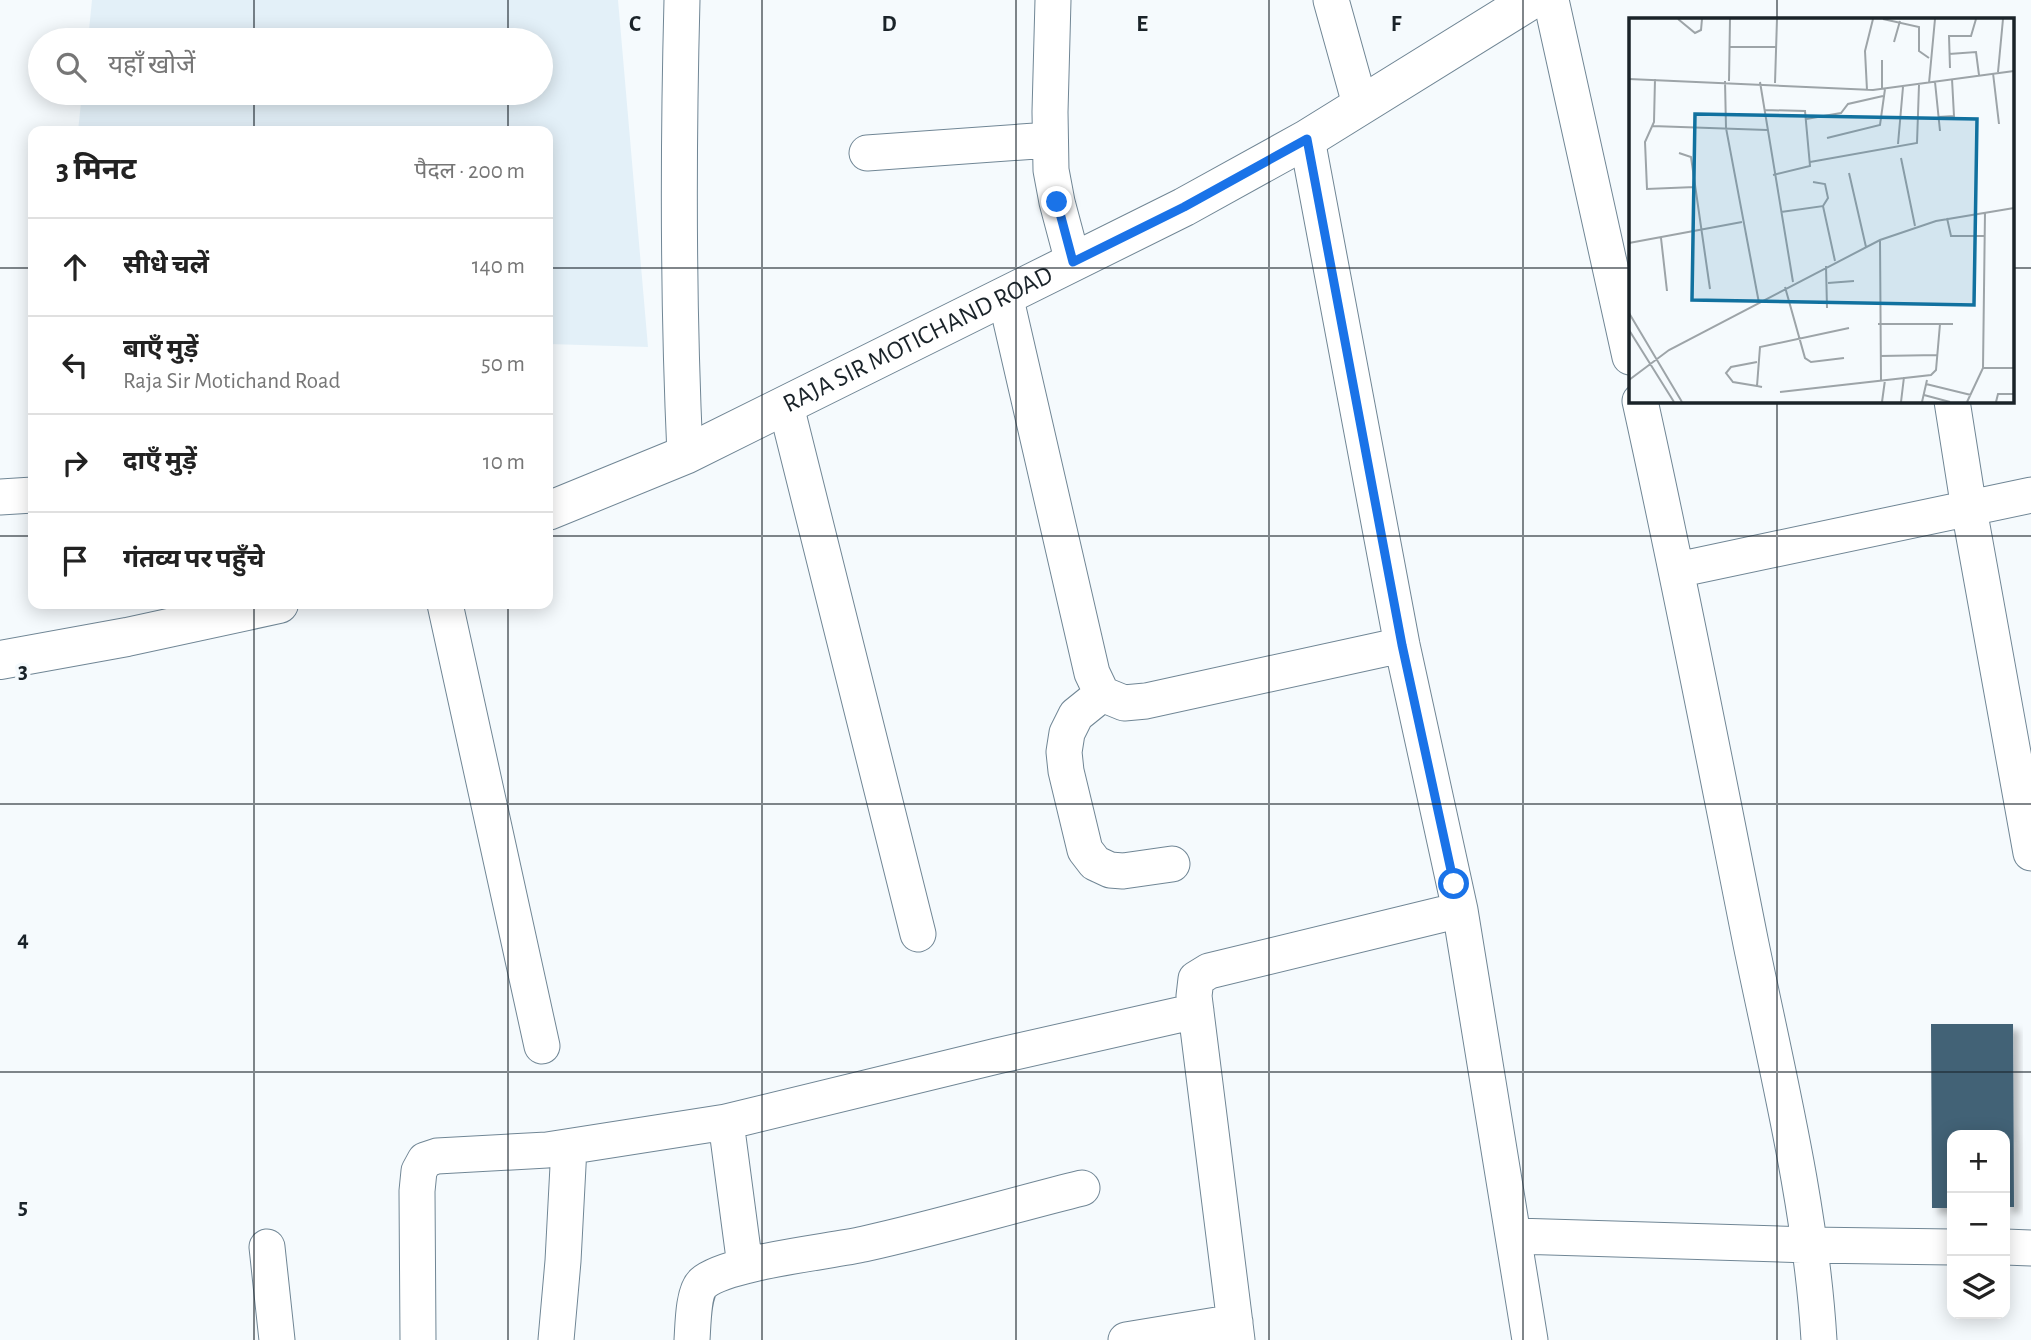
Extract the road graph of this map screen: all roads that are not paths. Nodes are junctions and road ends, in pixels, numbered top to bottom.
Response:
1 (682, 0) edge
2 (1053, 0) edge
3 (1331, 0) edge
4 (1531, 0) edge
5 (1551, 0) edge
6 (1360, 104) junction
7 (1307, 139) junction
8 (1050, 140) junction
9 (867, 153) dead end
10 (1073, 262) junction
11 (1005, 295) junction
12 (1629, 352) edge
13 (1640, 402) edge
14 (1952, 402) edge
15 (786, 406) junction
16 (685, 455) junction
17 (28, 495) edge
18 (2031, 495) edge
19 (0, 497) edge
20 (553, 509) edge
21 (1969, 509) junction
22 (1677, 570) junction
23 (230, 609) edge
24 (446, 609) edge
25 (201, 612) edge
26 (1402, 645) junction
27 (0, 660) edge
28 (1102, 694) junction
29 (2028, 817) edge
30 (2031, 853) edge
31 (1172, 864) dead end
32 (1460, 910) junction
33 (918, 934) dead end
34 (1196, 1011) junction
35 (542, 1046) dead end
36 (726, 1122) junction
37 (569, 1147) junction
38 (1082, 1188) dead end
39 (1514, 1236) junction
40 (1810, 1245) junction
41 (267, 1247) dead end
42 (1947, 1247) edge
43 (2010, 1247) edge
44 (2031, 1248) edge
45 (745, 1266) junction
46 (1236, 1331) edge
47 (278, 1340) edge
48 (418, 1340) edge
49 (556, 1340) edge
50 (692, 1340) edge
51 (1126, 1340) edge
52 (1530, 1340) edge
53 (1819, 1340) edge

1 - 16 street
2 - 8 street
3 - 6 street
4 - 6 street, RAJA SIR MOTICHAND ROAD
5 - 12 street
6 - 7 street, RAJA SIR MOTICHAND ROAD
7 - 10 street, RAJA SIR MOTICHAND ROAD
7 - 26 street
8 - 9 street
8 - 10 street
10 - 11 street, RAJA SIR MOTICHAND ROAD
11 - 15 street, RAJA SIR MOTICHAND ROAD
11 - 28 street
13 - 22 street
14 - 21 street
15 - 16 street, RAJA SIR MOTICHAND ROAD
15 - 33 street
16 - 20 street, RAJA SIR MOTICHAND ROAD
17 - 19 street
18 - 21 street
21 - 22 street
21 - 29 street
22 - 40 street
23 - 25 street
24 - 35 street
25 - 27 street
26 - 28 street
26 - 32 street
28 - 31 street
29 - 30 street
32 - 34 street
32 - 39 street
34 - 36 street
34 - 46 street
36 - 37 street
36 - 45 street
37 - 48 street
37 - 49 street
38 - 45 street
39 - 40 street
39 - 52 street
40 - 42 street
40 - 53 street
41 - 47 street
43 - 44 street
45 - 50 street
46 - 51 street

